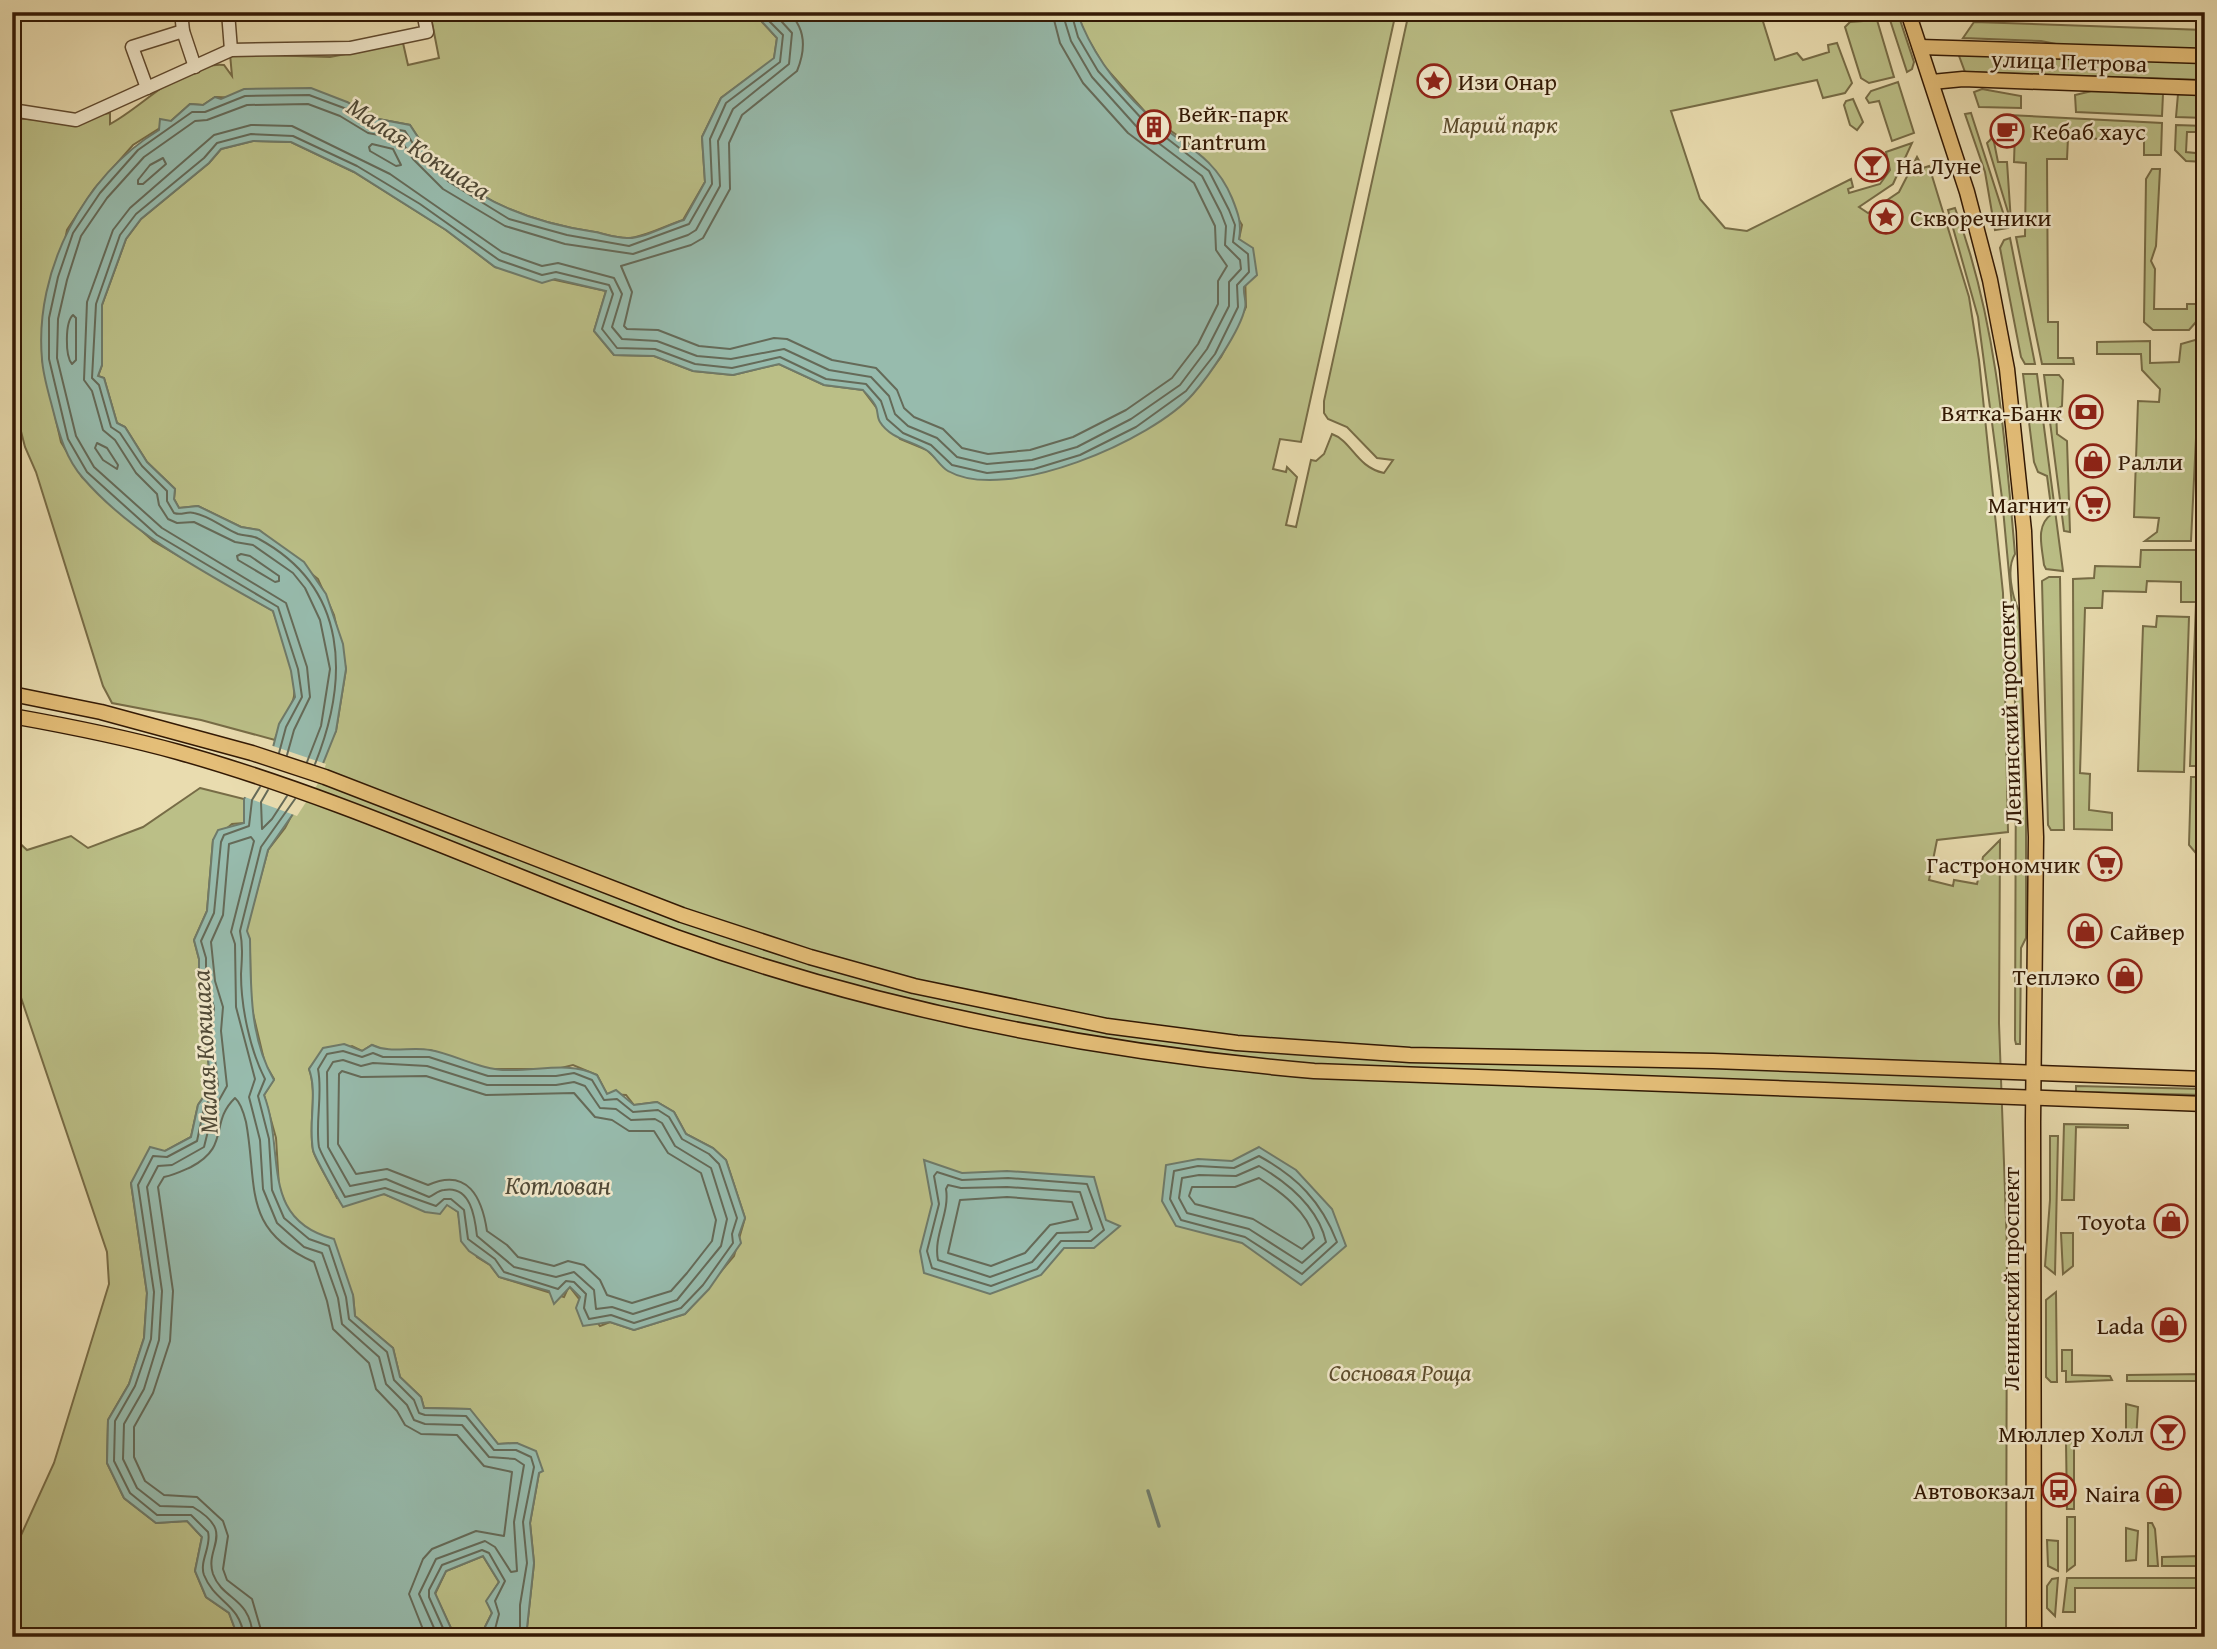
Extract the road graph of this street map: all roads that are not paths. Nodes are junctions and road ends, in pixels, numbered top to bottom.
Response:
1 (181, 12) edge
2 (228, 12) edge
3 (423, 12) edge
4 (1908, 12) edge
5 (183, 31) junction
6 (1920, 47) junction
7 (231, 50) junction
8 (2205, 56) edge
9 (195, 66) junction
10 (1932, 82) junction
11 (147, 88) junction
12 (2205, 88) edge
13 (12, 110) edge
14 (12, 695) edge
15 (12, 716) edge
16 (2034, 1074) junction
17 (2205, 1079) edge
18 (2034, 1099) junction
19 (2205, 1104) edge
20 (2034, 1637) edge

1 - 5 street
2 - 7 street
3 - 7 street
4 - 6 main road, Ленинский проспект
5 - 9 street
5 - 11 street
6 - 8 main road, улица Петрова
6 - 10 main road, Ленинский проспект
7 - 9 street
9 - 11 street
10 - 12 main road, улица Петрова
10 - 16 main road, Ленинский проспект
11 - 13 street
14 - 16 main road
15 - 18 main road
16 - 17 main road
16 - 18 main road, Ленинский проспект
18 - 19 main road
18 - 20 main road, Ленинский проспект

